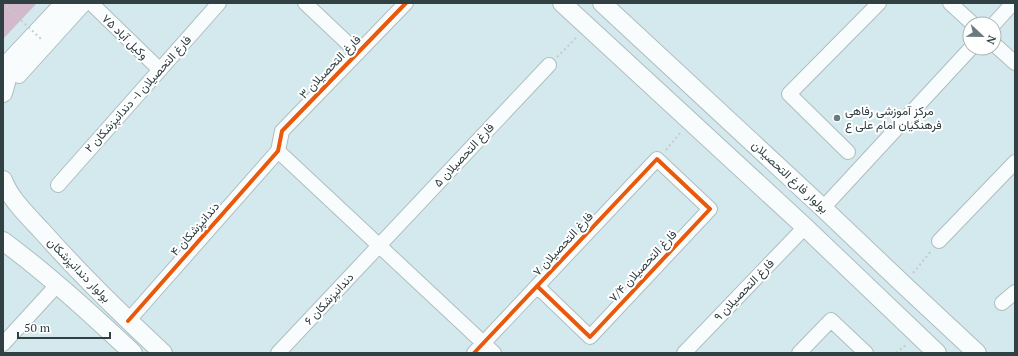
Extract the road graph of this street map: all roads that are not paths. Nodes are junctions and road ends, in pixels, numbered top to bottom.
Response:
1 (66, 3) edge
2 (85, 3) edge
3 (91, 3) edge
4 (219, 3) edge
5 (305, 3) edge
6 (406, 3) edge
7 (562, 3) edge
8 (602, 3) edge
9 (879, 3) edge
10 (950, 3) edge
11 (1013, 3) edge
12 (964, 16) edge
13 (1001, 16) edge
14 (1002, 51) edge
15 (358, 53) junction
16 (964, 56) edge
17 (1015, 63) edge
18 (549, 65) road end
19 (11, 69) edge
20 (160, 70) junction
21 (3, 94) edge
22 (278, 151) junction
23 (848, 152) dead end
24 (657, 159) joint
25 (1015, 162) edge
26 (4, 185) edge
27 (58, 185) dead end
28 (823, 208) junction
29 (805, 227) junction
30 (3, 241) edge
31 (940, 241) road end
32 (379, 246) junction
33 (58, 284) junction
34 (537, 286) junction
35 (1015, 292) edge
36 (1002, 303) dead end
37 (128, 321) junction
38 (3, 344) edge
39 (478, 348) edge
40 (133, 353) edge
41 (163, 353) edge
42 (278, 353) edge
43 (494, 353) edge
44 (684, 353) edge
45 (799, 353) edge
46 (866, 353) edge
47 (937, 353) edge
48 (977, 353) edge

1 - 19 highway
2 - 19 street
3 - 20 street, وکیل آباد ۷۵
4 - 20 street, فارغ التحصیلان ۱- دندانپزشکان ۲
5 - 15 street
6 - 15 street, فارغ التحصیلان ۳
7 - 29 main road
8 - 28 main road, بولوار فارغ التحصیلان
9 - 23 street
10 - 12 street
11 - 13 street
14 - 17 street
15 - 22 street, فارغ التحصیلان ۳
16 - 28 street
18 - 32 street, فارغ التحصیلان ۵
19 - 21 main road
20 - 27 street, فارغ التحصیلان ۱- دندانپزشکان ۲
22 - 32 street
22 - 37 street, دندانپزشکان ۴
24 - 34 street, فارغ التحصیلان ۷
24 - 34 street, فارغ التحصیلان ۷/۴
25 - 31 street
26 - 37 main road, بولوار دندانپزشکان
28 - 29 main road
28 - 48 main road, بولوار فارغ التحصیلان
29 - 44 street, فارغ التحصیلان ۹
29 - 47 main road
30 - 33 main road, بولوار دندانپزشکان
32 - 39 street
32 - 42 street, دندانپزشکان ۶
33 - 38 street
33 - 40 main road, بولوار دندانپزشکان
34 - 39 street, فارغ التحصیلان ۷
35 - 36 street
37 - 41 main road, بولوار دندانپزشکان
39 - 43 street
45 - 46 street

